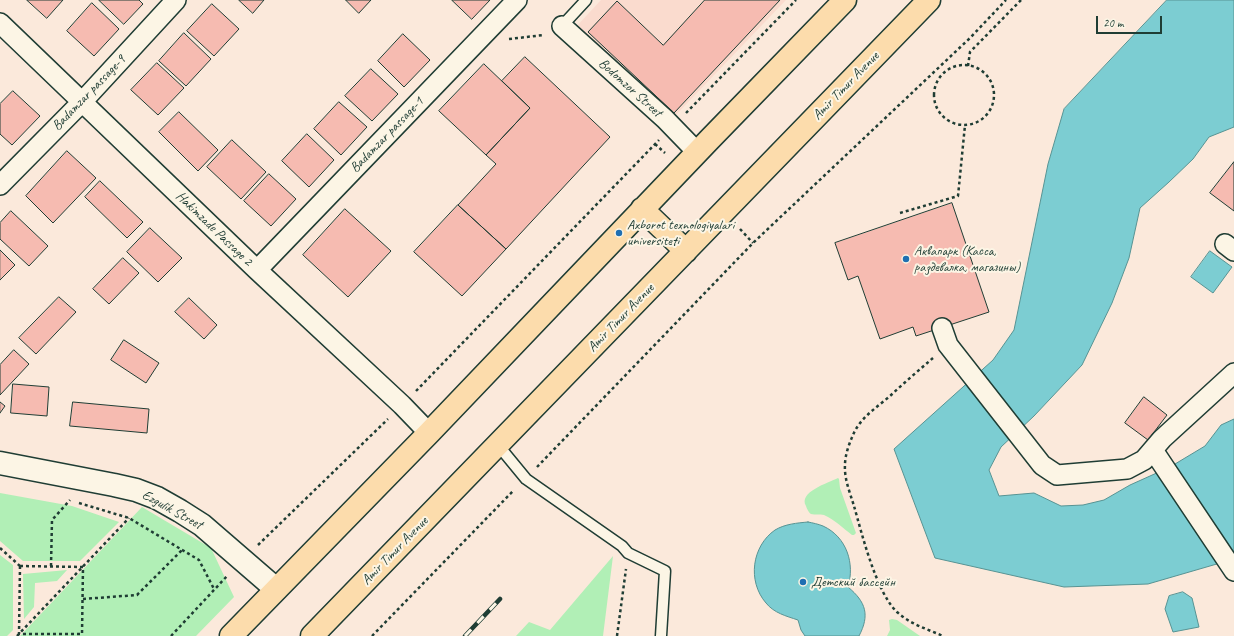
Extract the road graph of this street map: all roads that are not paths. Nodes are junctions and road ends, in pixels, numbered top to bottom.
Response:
1 (176, 0) edge
2 (517, 0) edge
3 (586, 0) edge
4 (845, 0) edge
5 (929, 0) edge
6 (0, 23) edge
7 (565, 29) joint
8 (82, 102) junction
9 (697, 152) junction
10 (0, 185) edge
11 (642, 210) junction
12 (686, 251) junction
13 (257, 270) junction
14 (945, 336) road end
15 (1234, 373) edge
16 (429, 433) junction
17 (498, 445) junction
18 (1153, 450) junction
19 (0, 463) edge
20 (1234, 571) edge
21 (276, 589) junction
22 (231, 636) edge
23 (312, 636) edge
24 (662, 636) edge

1 - 8 street, Badamzar passage-9
2 - 13 street, Badamzar passage-1
3 - 7 lane
4 - 9 main road
5 - 12 main road, Amir Timur Avenue
6 - 8 street, Hakimzade Passage 2
7 - 9 street, Bodomzor Street
8 - 10 street, Badamzar passage-9
8 - 13 street, Hakimzade Passage 2
9 - 11 main road
11 - 12 main road
11 - 16 main road
12 - 17 main road, Amir Timur Avenue
13 - 16 street, Hakimzade Passage 2
14 - 18 street
15 - 18 street
16 - 21 main road
17 - 23 main road, Amir Timur Avenue
17 - 24 lane
18 - 20 street
19 - 21 street, Ezgulik Street
21 - 22 main road

